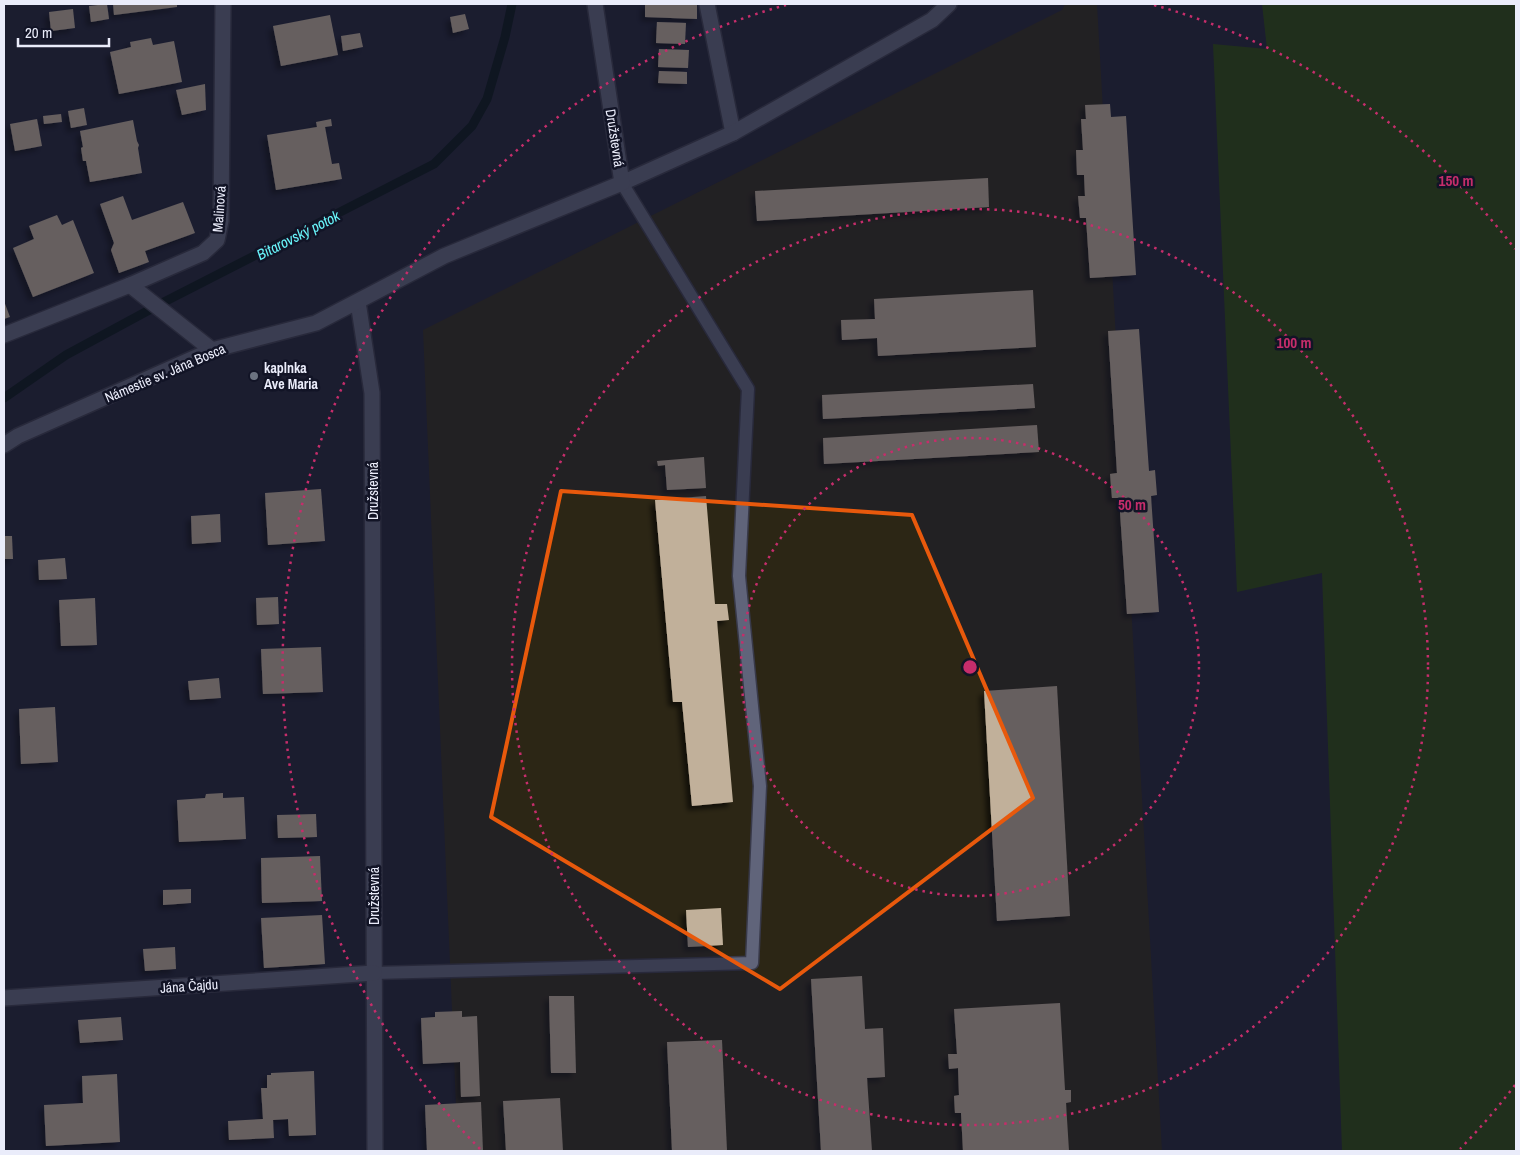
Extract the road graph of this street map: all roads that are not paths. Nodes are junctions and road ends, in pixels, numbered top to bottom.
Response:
1 (224, 4) edge
2 (594, 4) edge
3 (707, 4) edge
4 (949, 4) edge
5 (733, 133) junction
6 (622, 183) junction
7 (130, 285) junction
8 (358, 302) junction
9 (4, 335) edge
10 (212, 350) junction
11 (4, 445) edge
12 (374, 973) junction
13 (4, 998) edge
14 (375, 1151) edge

1 - 7 street, Malinová
2 - 6 street, Družstevná
3 - 5 street
4 - 5 street
5 - 6 street
6 - 8 street, Družstevná
6 - 12 lane
7 - 9 street, Malinová
7 - 10 street
8 - 10 street, Námestie sv. Jána Bosca
8 - 12 street, Družstevná
10 - 11 street, Námestie sv. Jána Bosca
12 - 13 street, Jána Čajdu
12 - 14 street, Družstevná

